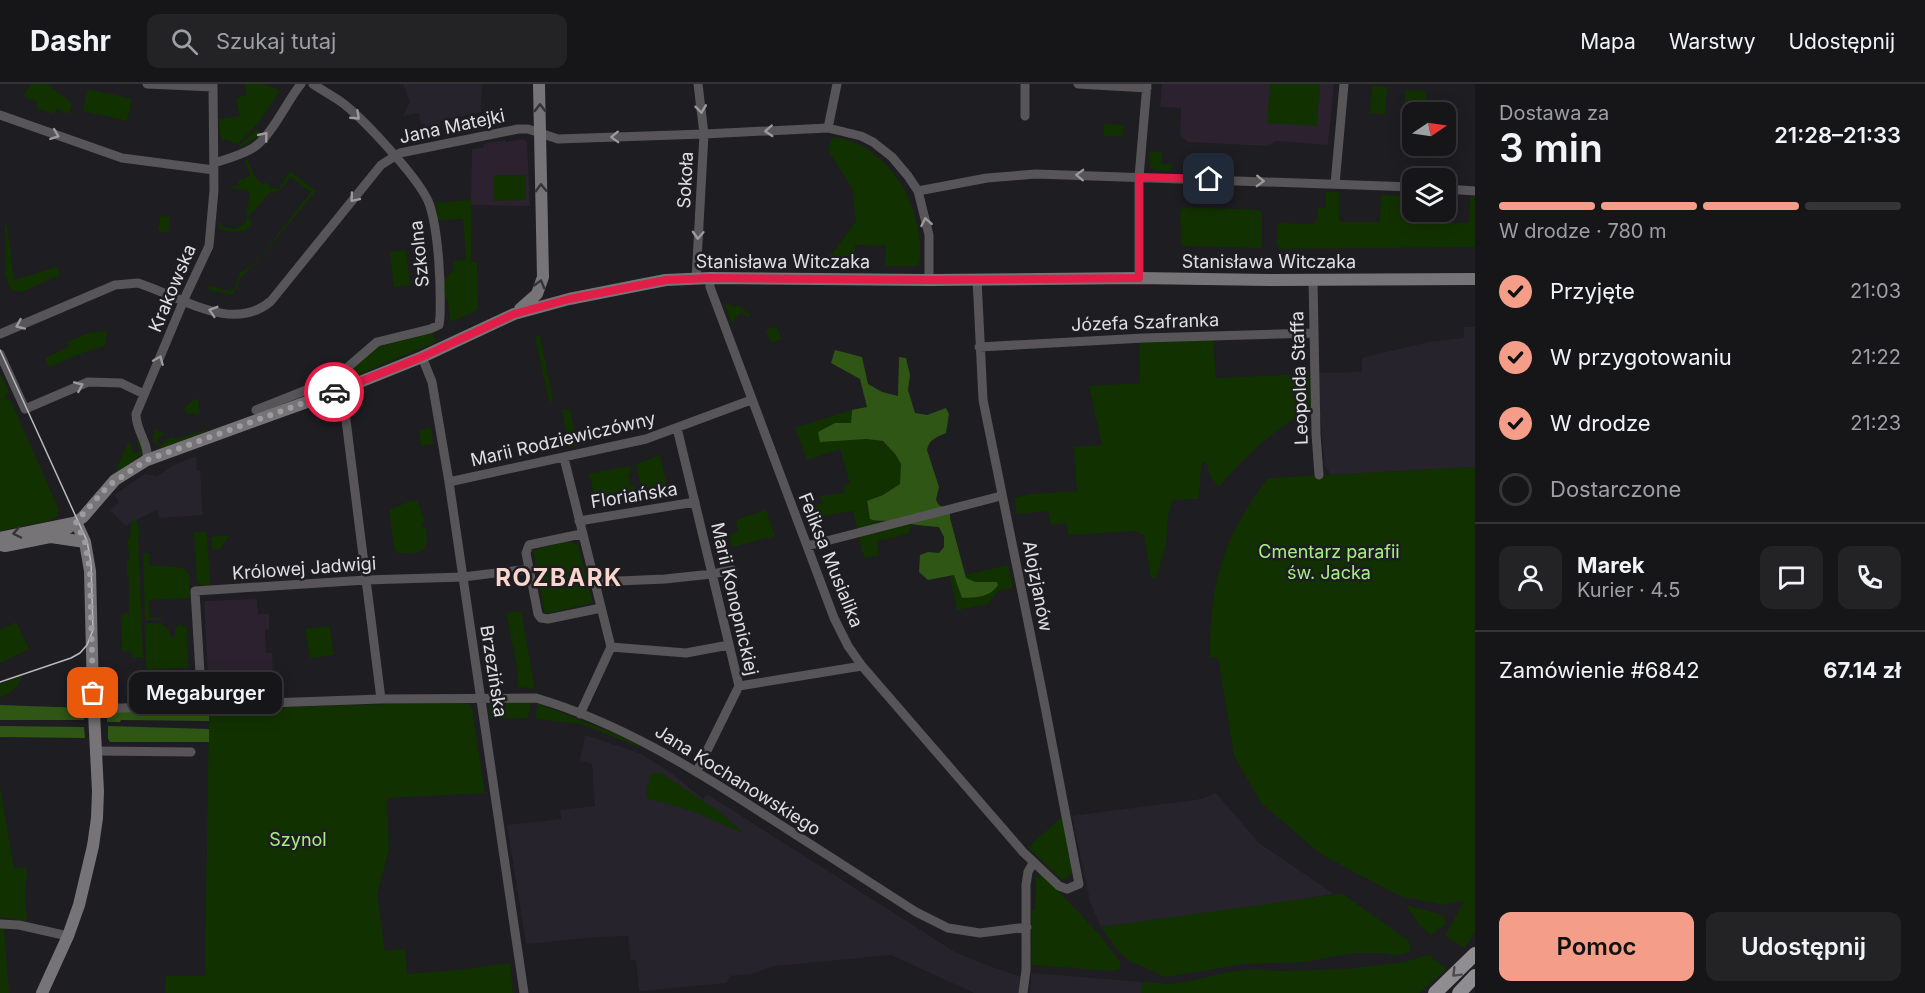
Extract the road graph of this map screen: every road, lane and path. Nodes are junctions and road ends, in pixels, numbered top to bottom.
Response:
1 (147, 84) edge
2 (301, 84) edge
3 (313, 84) edge
4 (539, 84) edge
5 (698, 84) edge
6 (837, 84) edge
7 (1025, 84) edge
8 (1078, 84) edge
9 (1344, 84) edge
10 (213, 85) edge
11 (1147, 86) edge
12 (0, 115) edge
13 (1025, 116) dead end
14 (828, 128) junction
15 (540, 133) junction
16 (704, 134) junction
17 (393, 155) junction
18 (214, 167) junction
19 (1139, 177) junction
20 (1335, 184) junction
21 (1402, 187) edge
22 (1456, 190) edge
23 (918, 191) junction
24 (1475, 191) edge
25 (710, 278) junction
26 (1139, 278) junction
27 (696, 279) junction
28 (977, 279) junction
29 (1475, 279) edge
30 (929, 280) junction
31 (1313, 280) junction
32 (184, 300) junction
33 (514, 314) junction
34 (1313, 333) junction
35 (0, 334) edge
36 (979, 347) junction
37 (0, 354) edge
38 (422, 357) junction
39 (340, 390) junction
40 (144, 394) junction
41 (751, 400) junction
42 (256, 410) dead end
43 (677, 428) junction
44 (564, 458) junction
45 (147, 460) junction
46 (1319, 475) dead end
47 (449, 482) junction
48 (997, 497) dead end
49 (695, 502) junction
50 (579, 521) junction
51 (76, 522) junction
52 (581, 534) junction
53 (50, 537) junction
54 (0, 538) edge
55 (85, 542) junction
56 (0, 545) edge
57 (807, 546) junction
58 (529, 569) junction
59 (733, 570) dead end
60 (712, 574) junction
61 (463, 577) junction
62 (366, 580) junction
63 (595, 582) junction
64 (601, 608) junction
65 (729, 645) junction
66 (611, 647) junction
67 (862, 666) junction
68 (739, 686) junction
69 (481, 698) junction
70 (381, 699) junction
71 (202, 705) junction
72 (94, 709) junction
73 (580, 714) junction
74 (96, 751) junction
75 (191, 752) dead end
76 (697, 771) junction
77 (1033, 862) junction
78 (1067, 889) joint
79 (0, 924) edge
80 (1027, 927) junction
81 (68, 936) junction
82 (1475, 954) edge
83 (1475, 976) edge
84 (1436, 992) edge
85 (42, 993) edge
86 (524, 993) edge
87 (1023, 993) edge
88 (1459, 993) edge

1 - 10 street
18 -> 2 street
3 -> 17 street, Szkolna
15 -> 4 main road
5 -> 16 street, Sokoła
6 - 14 street
7 - 13 street
8 - 11 street
9 - 20 street
10 - 18 street, Krakowska
11 - 19 street
12 -> 18 street
14 -> 16 street, Jana Matejki
14 - 23 street, Jana Matejki
16 -> 15 street, Jana Matejki
15 - 17 street, Jana Matejki
33 -> 15 main road
16 -> 27 street, Sokoła
17 -> 32 street, Jana Matejki
17 - 42 street, Szkolna
18 - 32 street, Krakowska
19 -> 20 street
19 -> 23 street
19 - 26 street
20 - 21 street
22 - 24 street
30 -> 23 street, Jana Matejki
25 - 27 main road, Stanisława Witczaka
25 - 30 main road, Stanisława Witczaka
25 - 41 street, Feliksa Musialika
26 - 28 main road, Stanisława Witczaka
26 - 31 main road, Stanisława Witczaka
27 - 33 main road, Stanisława Witczaka
28 - 30 main road, Stanisława Witczaka
28 - 36 street, Alojzjanów
29 - 31 main road, Stanisława Witczaka
31 - 34 street, Leopolda Staffa
32 -> 35 street, Jana Matejki
40 -> 32 street, Krakowska
33 - 38 main road, Stanisława Witczaka
34 - 36 street, Józefa Szafranka
34 - 46 street, Leopolda Staffa
36 - 78 street, Alojzjanów
37 -> 40 street
38 - 39 main road, Stanisława Witczaka
38 - 47 street, Brzezińska
39 - 45 main road, Stanisława Witczaka
39 - 62 street
40 - 45 street, Krakowska
41 - 43 street, Marii Rodziewiczówny
41 - 57 street, Feliksa Musialika
43 - 44 street, Marii Rodziewiczówny
43 - 49 street, Marii Konopnickiej
44 - 47 street, Marii Rodziewiczówny
44 - 50 street
45 - 51 main road, Stanisława Witczaka
47 - 61 street, Brzezińska
48 - 57 street
49 - 50 street, Floriańska
49 - 60 street, Marii Konopnickiej
50 - 52 street
51 - 53 main road, Stanisława Witczaka
51 -> 54 main road
51 - 55 main road
52 - 58 street
52 - 63 street
53 - 55 main road
53 - 56 main road
55 - 72 main road
57 - 67 street, Feliksa Musialika
58 - 61 street, Królowej Jadwigi
58 - 64 street
59 - 60 street
60 - 63 street
60 - 65 street, Marii Konopnickiej
61 - 62 street, Królowej Jadwigi
61 - 69 street, Brzezińska
62 - 70 street
62 - 71 street, Królowej Jadwigi
63 - 64 street
64 - 66 street
65 - 66 street
65 - 68 street, Marii Konopnickiej
66 - 73 street
67 - 68 street
67 - 77 street, Feliksa Musialika
68 - 76 street, Marii Konopnickiej
69 - 70 street, Jana Kochanowskiego
69 - 73 street, Jana Kochanowskiego
69 - 86 street, Brzezińska
70 - 71 street, Jana Kochanowskiego
71 - 72 street, Jana Kochanowskiego
72 - 74 main road
73 - 76 street, Jana Kochanowskiego
74 - 75 street
74 - 81 main road
76 - 80 street, Jana Kochanowskiego
77 - 78 street, Feliksa Musialika
77 - 80 street
79 - 81 street
80 - 87 street
81 - 85 main road
82 -> 84 main road
83 - 88 main road

